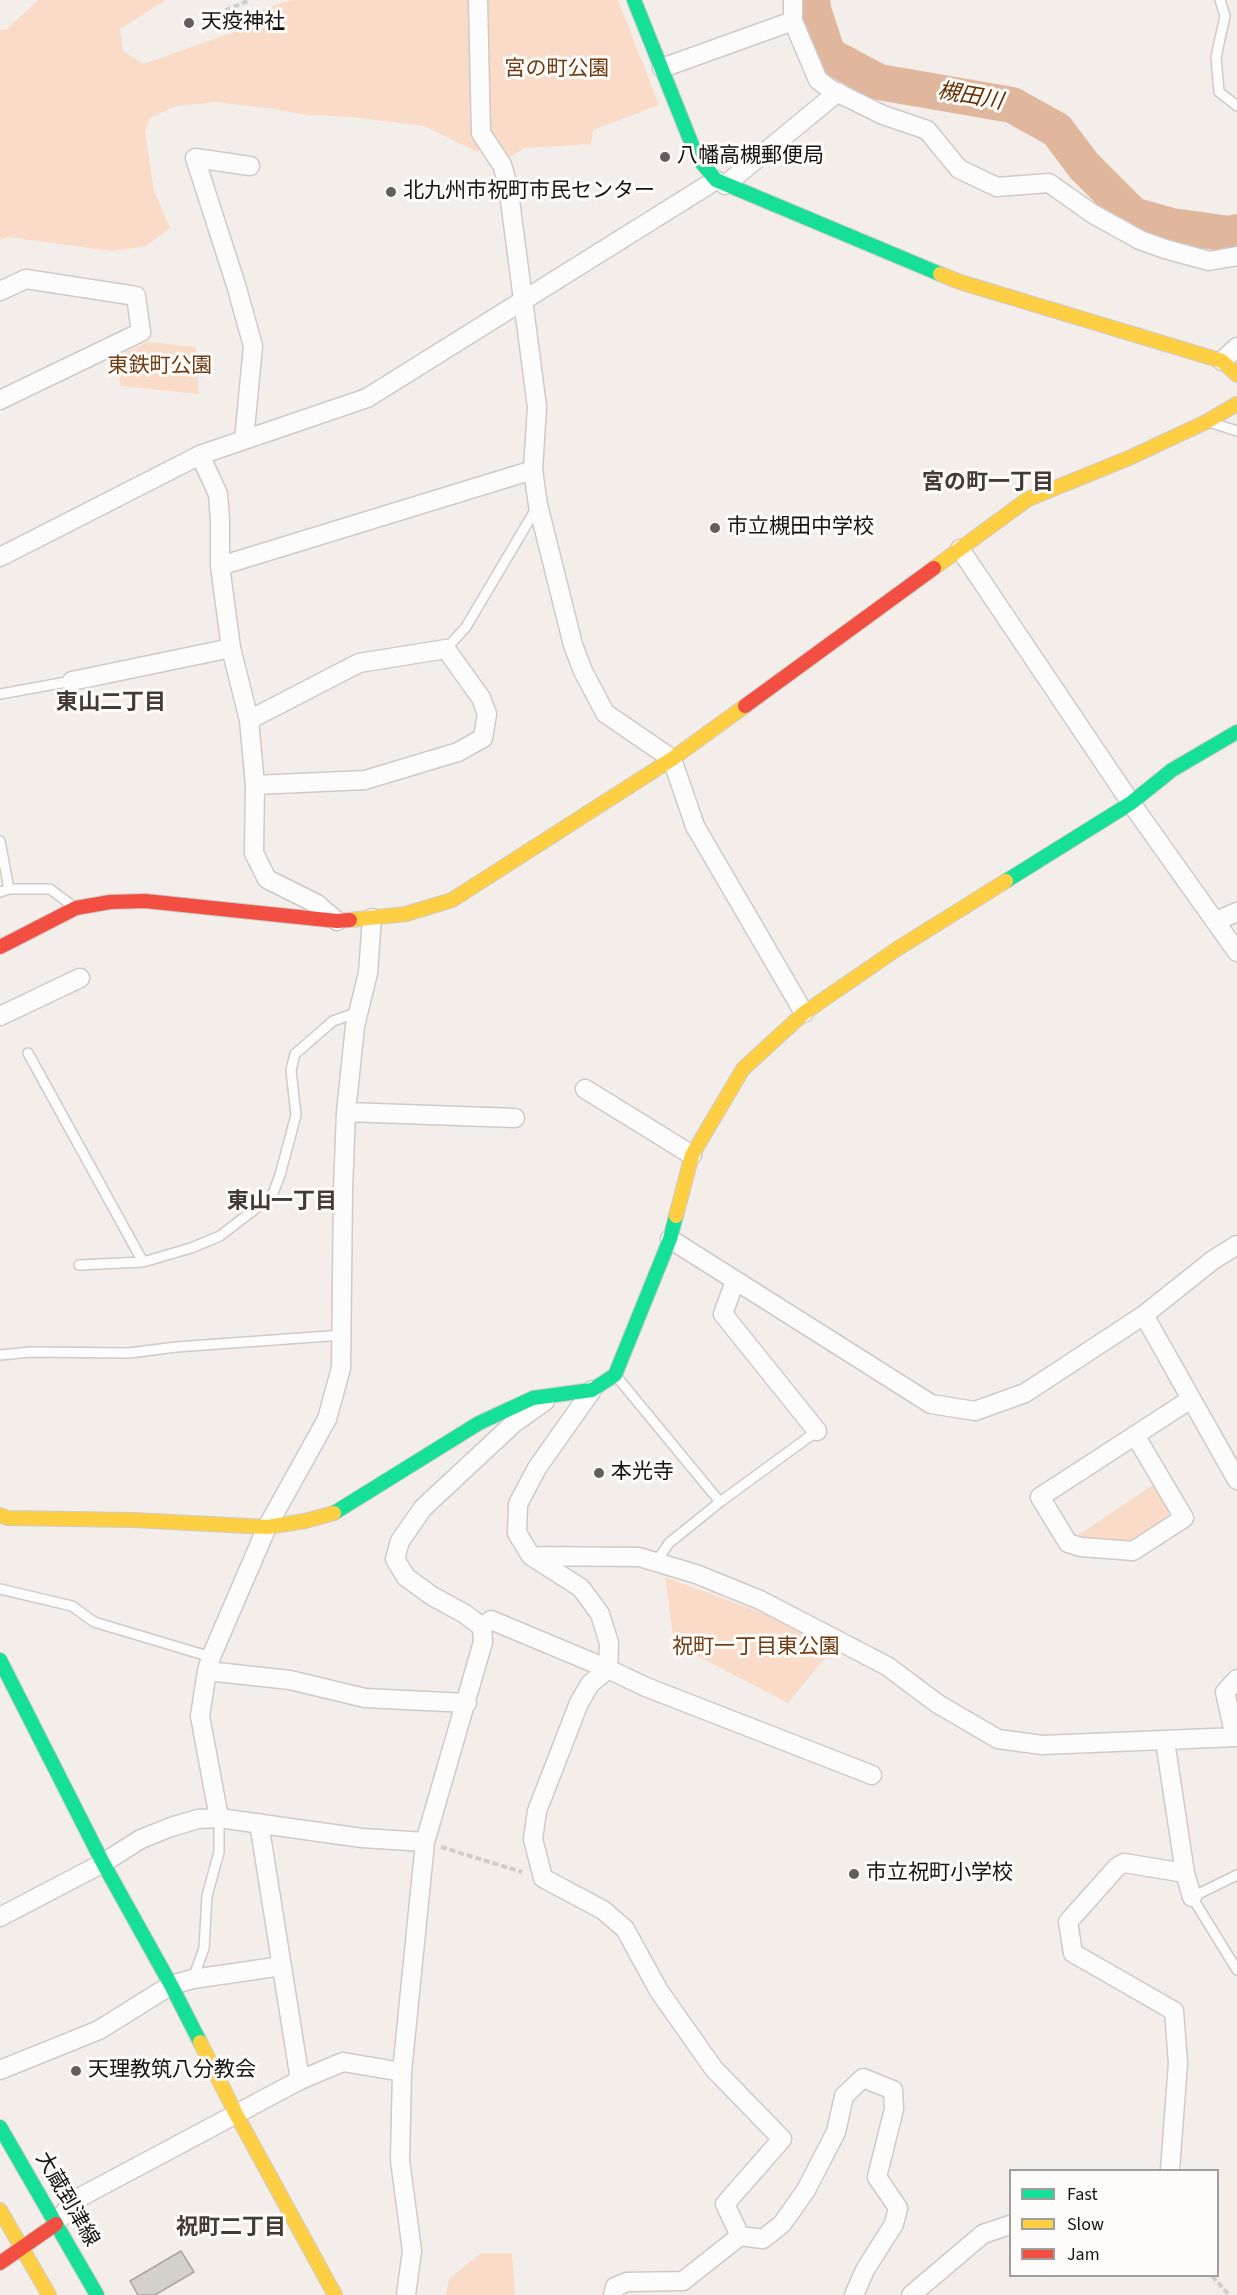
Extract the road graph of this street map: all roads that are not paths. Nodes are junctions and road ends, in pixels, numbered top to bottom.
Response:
1 (478, 0) edge
2 (634, 0) edge
3 (793, 0) edge
4 (1220, 0) edge
5 (793, 21) junction
6 (662, 68) junction
7 (838, 92) junction
8 (1237, 106) edge
9 (250, 166) dead end
10 (721, 183) junction
11 (1237, 256) edge
12 (0, 291) edge
13 (524, 298) junction
14 (1237, 347) edge
15 (1222, 361) junction
16 (1237, 375) edge
17 (0, 400) edge
18 (1237, 404) edge
19 (1206, 422) junction
20 (1237, 431) edge
21 (244, 440) junction
22 (200, 455) junction
23 (533, 470) junction
24 (538, 505) junction
25 (960, 549) junction
26 (0, 557) edge
27 (220, 566) junction
28 (231, 648) junction
29 (446, 649) junction
30 (72, 681) joint
31 (0, 694) edge
32 (249, 720) junction
33 (1237, 732) edge
34 (672, 759) junction
35 (255, 785) junction
36 (1131, 804) junction
37 (0, 841) edge
38 (5, 891) edge
39 (76, 908) junction
40 (1237, 912) edge
41 (372, 918) junction
42 (337, 921) junction
43 (1216, 921) junction
44 (0, 947) edge
45 (1237, 952) edge
46 (80, 978) dead end
47 (358, 1012) junction
48 (804, 1013) junction
49 (0, 1016) edge
50 (28, 1053) dead end
51 (585, 1089) dead end
52 (346, 1112) junction
53 (515, 1118) dead end
54 (692, 1155) junction
55 (670, 1239) junction
56 (1237, 1245) edge
57 (143, 1262) junction
58 (79, 1265) dead end
59 (735, 1281) junction
60 (1143, 1315) junction
61 (343, 1335) junction
62 (0, 1355) edge
63 (615, 1375) junction
64 (592, 1390) junction
65 (553, 1395) junction
66 (1191, 1399) junction
67 (817, 1431) joint
68 (1135, 1435) junction
69 (1237, 1480) edge
70 (720, 1502) junction
71 (0, 1515) edge
72 (267, 1527) junction
73 (531, 1556) junction
74 (656, 1562) junction
75 (0, 1589) edge
76 (482, 1627) junction
77 (0, 1660) edge
78 (209, 1664) junction
79 (608, 1669) junction
80 (1237, 1679) edge
81 (467, 1703) junction
82 (1236, 1737) edge
83 (1165, 1741) junction
84 (872, 1775) dead end
85 (219, 1818) junction
86 (258, 1823) junction
87 (425, 1842) junction
88 (103, 1863) junction
89 (1185, 1873) junction
90 (1237, 1875) edge
91 (1192, 1897) junction
92 (0, 1917) edge
93 (282, 1966) junction
94 (1237, 1970) edge
95 (193, 1979) junction
96 (171, 1985) junction
97 (0, 2070) edge
98 (402, 2072) junction
99 (300, 2080) junction
100 (236, 2114) junction
101 (0, 2127) edge
102 (1170, 2169) edge
103 (0, 2210) edge
104 (56, 2224) junction
105 (1009, 2226) edge
106 (740, 2236) junction
107 (22, 2247) junction
108 (0, 2263) edge
109 (49, 2295) edge
110 (96, 2295) edge
111 (335, 2295) edge
112 (406, 2295) edge
113 (613, 2295) edge
114 (854, 2295) edge
115 (911, 2295) edge

1 - 13 street
2 - 6 street
3 - 5 street
4 - 8 lane
5 - 6 street
5 - 7 street
6 - 10 street
7 - 10 street
7 - 11 street
9 - 21 street
10 - 13 street
10 - 15 street
12 - 17 street
13 - 21 street
13 - 23 street
14 - 15 street
15 - 16 street
18 - 19 street
19 - 20 lane
19 - 25 street
21 - 22 street
22 - 26 street
22 - 27 street
23 - 24 street
23 - 27 street
24 - 29 lane
24 - 34 street
25 - 34 street
25 - 36 street
27 - 28 street
28 - 30 street
28 - 32 street
29 - 32 street
29 - 35 street
30 - 31 lane
32 - 35 street
33 - 36 street
34 - 41 street
34 - 48 street
35 - 42 street
36 - 43 street
36 - 48 street
37 - 38 lane
38 - 39 lane
39 - 42 street
39 - 44 street
40 - 43 street
41 - 42 street
41 - 47 street
43 - 45 street
46 - 49 street
47 - 52 street
47 - 57 lane
48 - 54 street
50 - 57 lane
51 - 54 street
52 - 53 street
52 - 61 street
54 - 55 street
55 - 59 street
55 - 63 street
56 - 60 street
57 - 58 lane
59 - 60 street
59 - 67 street
60 - 66 street
61 - 62 lane
61 - 72 street
63 - 64 street
63 - 70 lane
64 - 65 street
64 - 73 street
65 - 72 street
65 - 76 street
66 - 68 street
66 - 69 street
67 - 70 lane
68 - 68 street
70 - 74 lane
71 - 72 street
72 - 78 street
73 - 74 street
73 - 79 street
74 - 83 street
75 - 78 lane
76 - 79 street
76 - 81 street
77 - 88 street
78 - 81 street
78 - 85 street
79 - 84 street
79 - 106 street
80 - 82 street
81 - 87 street
82 - 83 street
83 - 89 street
85 - 86 street
85 - 88 street
85 - 95 lane
86 - 87 street
86 - 93 street
87 - 98 street
88 - 92 street
88 - 96 street
89 - 91 street
89 - 102 street
90 - 91 lane
91 - 94 lane
93 - 95 street
93 - 99 street
95 - 96 street
96 - 97 street
96 - 100 street
98 - 99 street
98 - 112 street
99 - 100 street
100 - 104 street
100 - 111 street
101 - 104 street, 大蔵到津線
103 - 107 street
104 - 107 street
104 - 110 street, 大蔵到津線
105 - 115 street
106 - 113 street
106 - 114 street
107 - 108 street
107 - 109 street

